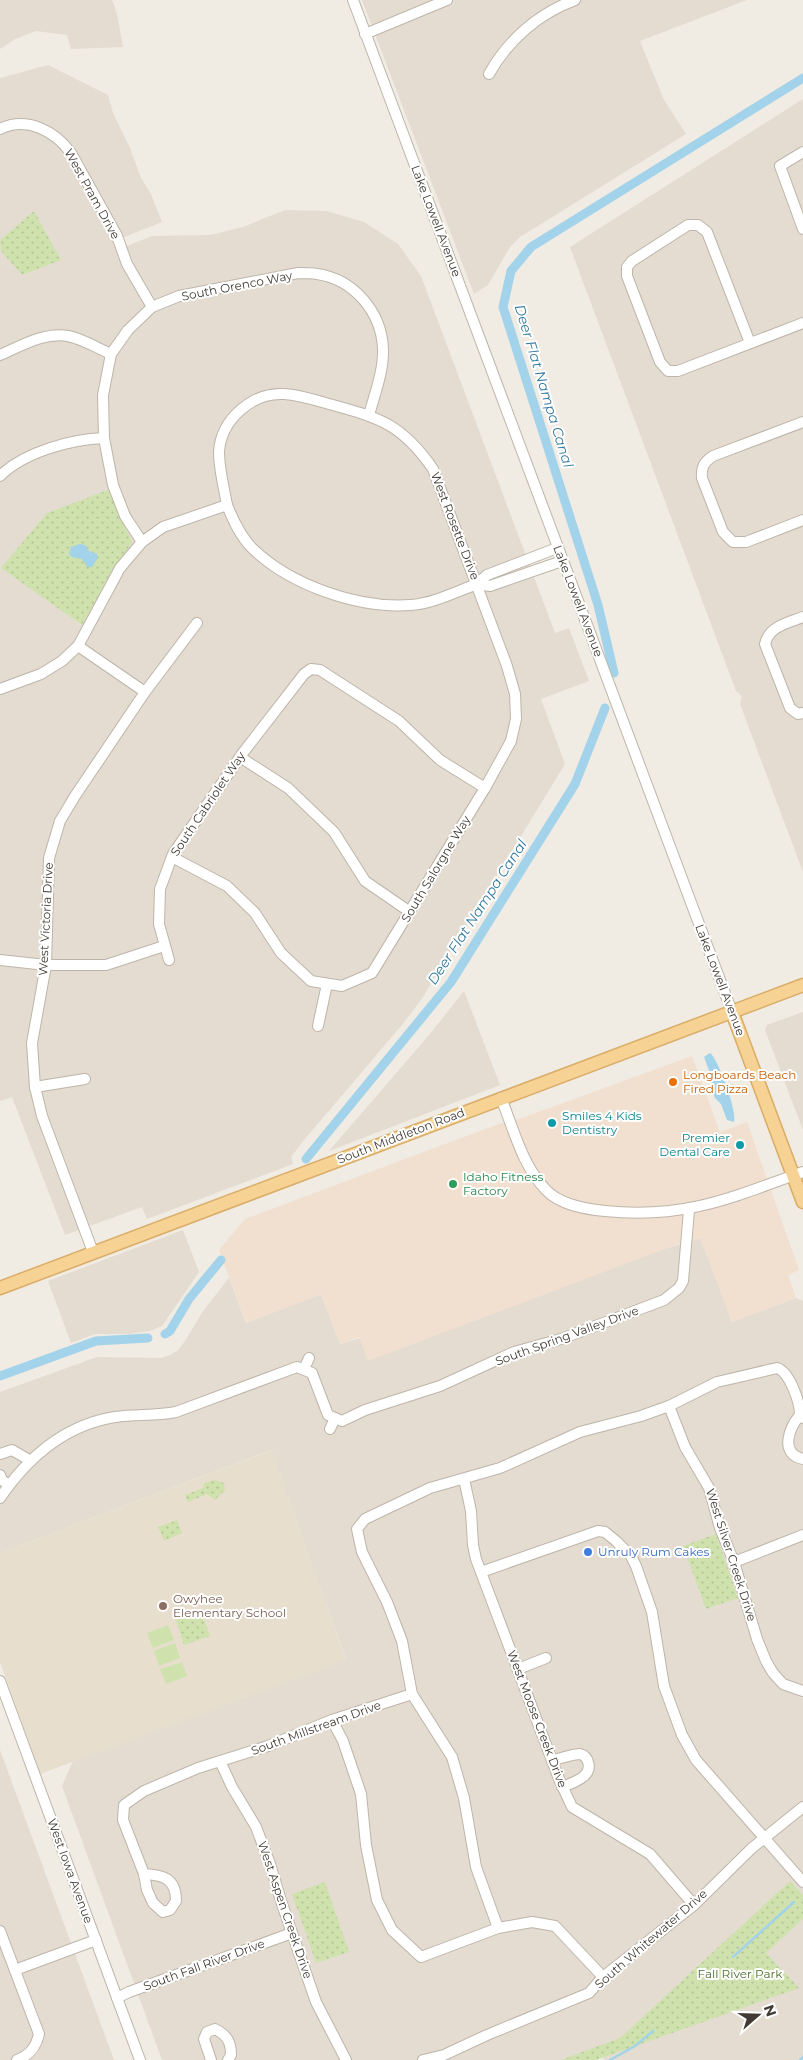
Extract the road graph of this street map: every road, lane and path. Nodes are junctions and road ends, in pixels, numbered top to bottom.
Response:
1 (353, 0) edge
2 (447, 0) edge
3 (575, 0) edge
4 (365, 34) junction
5 (489, 74) dead end
6 (0, 129) edge
7 (803, 152) edge
8 (803, 228) edge
9 (152, 307) junction
10 (803, 323) edge
11 (750, 343) junction
12 (111, 354) junction
13 (0, 355) edge
14 (369, 415) junction
15 (803, 422) edge
16 (104, 438) junction
17 (0, 476) edge
18 (227, 505) junction
19 (803, 520) edge
20 (142, 542) junction
21 (557, 548) junction
22 (562, 561) junction
23 (477, 584) junction
24 (803, 617) edge
25 (198, 623) dead end
26 (78, 646) junction
27 (0, 689) edge
28 (145, 692) junction
29 (800, 714) edge
30 (516, 719) joint
31 (240, 757) junction
32 (485, 788) junction
33 (172, 857) junction
34 (410, 912) junction
35 (164, 946) junction
36 (0, 960) edge
37 (169, 960) dead end
38 (46, 965) junction
39 (327, 984) junction
40 (803, 985) edge
41 (732, 1012) junction
42 (318, 1026) dead end
43 (85, 1078) dead end
44 (35, 1087) junction
45 (501, 1098) junction
46 (798, 1174) edge
47 (803, 1202) edge
48 (689, 1210) junction
49 (93, 1252) junction
50 (0, 1288) edge
51 (309, 1358) dead end
52 (304, 1369) junction
53 (669, 1406) junction
54 (801, 1417) edge
55 (335, 1418) junction
56 (330, 1429) dead end
57 (0, 1454) edge
58 (803, 1459) edge
59 (31, 1461) junction
60 (0, 1475) edge
61 (464, 1478) junction
62 (9, 1485) junction
63 (0, 1498) edge
64 (803, 1535) edge
65 (734, 1562) junction
66 (481, 1572) junction
67 (546, 1658) dead end
68 (518, 1669) junction
69 (1, 1684) edge
70 (803, 1691) edge
71 (412, 1694) junction
72 (332, 1720) junction
73 (552, 1760) junction
74 (220, 1762) junction
75 (562, 1787) junction
76 (803, 1807) edge
77 (764, 1838) junction
78 (144, 1874) dead end
79 (803, 1882) edge
80 (694, 1905) junction
81 (498, 1928) junction
82 (0, 1931) edge
83 (292, 1933) junction
84 (96, 1940) junction
85 (15, 1970) junction
86 (604, 1977) junction
87 (117, 1998) junction
88 (17, 2060) edge
89 (140, 2060) edge
90 (211, 2060) edge
91 (228, 2060) edge
92 (346, 2060) edge
93 (423, 2060) edge

1 - 4 street, Lake Lowell Avenue
2 - 4 street
3 - 5 street
4 - 21 street, Lake Lowell Avenue
6 - 9 street, West Pram Drive
7 - 8 street
9 - 12 street, South Orenco Way
9 - 14 street, South Orenco Way
10 - 11 street
11 - 11 street
12 - 13 street
12 - 16 street, South Orenco Way
14 - 18 street, West Rosette Drive
14 - 23 street, West Rosette Drive
15 - 19 street
16 - 17 street
16 - 20 street, South Orenco Way
18 - 20 street
18 - 23 street, West Rosette Drive
20 - 26 street
21 - 22 street, Lake Lowell Avenue
21 - 23 street
22 - 23 street
22 - 41 street, Lake Lowell Avenue
23 - 30 street, West Rosette Drive
24 - 29 street
25 - 28 street, West Victoria Drive
26 - 27 street
26 - 28 street
28 - 38 street, West Victoria Drive
30 - 32 street, South Salorgne Way
31 - 32 street, South Cabriolet Way
31 - 33 street, South Cabriolet Way
31 - 34 street
32 - 34 street, South Salorgne Way
33 - 35 street, South Cabriolet Way
33 - 39 street
34 - 39 street, South Salorgne Way
35 - 37 street, South Cabriolet Way
35 - 38 street
36 - 38 street
38 - 44 street, West Victoria Drive
39 - 42 street
40 - 41 main road, South Middleton Road
41 - 45 main road, South Middleton Road
41 - 46 main road, Lake Lowell Avenue
43 - 44 street
44 - 49 street, West Victoria Drive
45 - 48 street
45 - 49 main road, South Middleton Road
46 - 47 main road, Lake Lowell Avenue
46 - 48 street
48 - 55 street, South Spring Valley Drive
49 - 50 main road, South Middleton Road
51 - 52 street
52 - 55 street
52 - 59 street
53 - 54 street
53 - 61 street
53 - 65 street, West Silver Creek Drive
54 - 58 street
55 - 56 street
57 - 59 street
59 - 62 street
60 - 62 street
61 - 66 street, West Moose Creek Drive
61 - 71 street
62 - 63 street
64 - 65 street
65 - 70 street, West Silver Creek Drive
66 - 68 street, West Moose Creek Drive
66 - 77 street
67 - 68 street
68 - 73 street, West Moose Creek Drive
69 - 84 street, West Iowa Avenue
71 - 72 street, South Millstream Drive
71 - 81 street
72 - 74 street, South Millstream Drive
72 - 81 street
73 - 75 street, West Moose Creek Drive
73 - 75 street
74 - 78 street, South Millstream Drive
74 - 83 street, West Aspen Creek Drive
75 - 80 street, West Moose Creek Drive
76 - 77 street, South Whitewater Drive
77 - 79 street
77 - 80 street, South Whitewater Drive
80 - 86 street, South Whitewater Drive
81 - 86 street
82 - 85 street
83 - 87 street, South Fall River Drive
83 - 92 street, West Aspen Creek Drive
84 - 85 street
84 - 87 street, West Iowa Avenue
85 - 88 street
86 - 93 street, South Whitewater Drive
87 - 89 street, West Iowa Avenue
90 - 91 street

